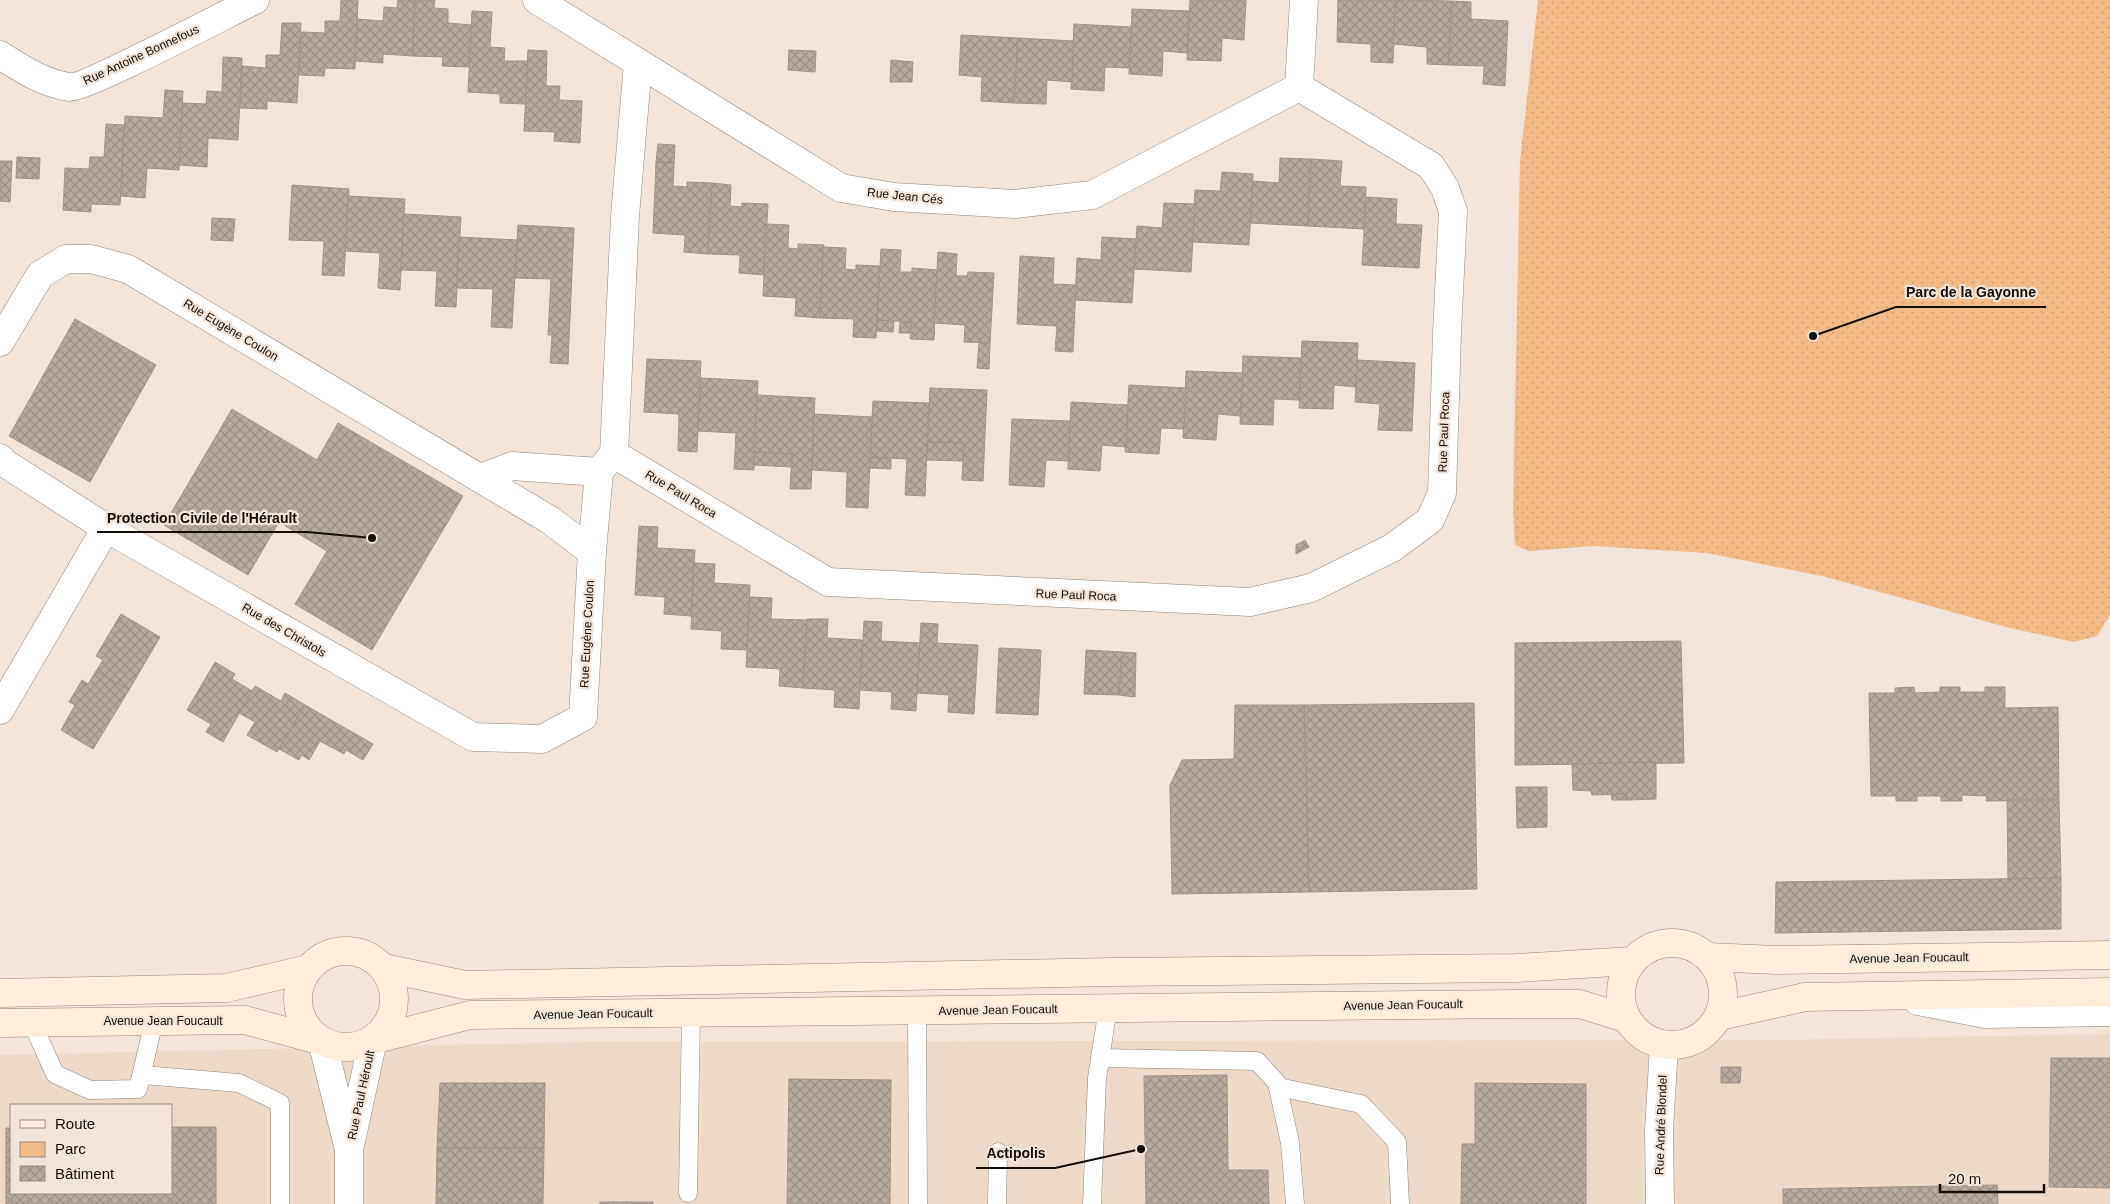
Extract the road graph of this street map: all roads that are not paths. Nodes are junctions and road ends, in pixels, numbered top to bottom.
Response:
1 (255, 0) edge
2 (537, 0) edge
3 (1304, 0) edge
4 (0, 56) edge
5 (638, 63) junction
6 (1299, 87) junction
7 (0, 342) edge
8 (0, 458) edge
9 (607, 463) junction
10 (481, 478) junction
11 (106, 528) junction
12 (592, 552) junction
13 (0, 710) edge
14 (583, 717) joint
15 (2110, 955) edge
16 (1708, 958) junction
17 (1632, 961) junction
18 (384, 968) junction
19 (308, 969) junction
20 (2110, 992) edge
21 (0, 993) edge
22 (1882, 995) junction
23 (1108, 1008) junction
24 (916, 1011) junction
25 (2110, 1012) edge
26 (691, 1013) junction
27 (1720, 1016) junction
28 (1625, 1018) junction
29 (154, 1021) junction
30 (0, 1023) edge
31 (32, 1023) junction
32 (373, 1040) junction
33 (322, 1041) junction
34 (1664, 1046) junction
35 (1100, 1058) junction
36 (143, 1075) junction
37 (1278, 1087) junction
38 (349, 1150) junction
39 (998, 1152) dead end
40 (688, 1193) dead end
41 (280, 1204) edge
42 (349, 1204) edge
43 (918, 1204) edge
44 (997, 1204) edge
45 (1092, 1204) edge
46 (1295, 1204) edge
47 (1400, 1204) edge
48 (1660, 1204) edge

1 - 4 street, Rue Antoine Bonnefous
2 - 5 street, Rue Jean Cés
3 - 6 street
5 - 6 street, Rue Jean Cés
5 - 9 street
6 - 9 street, Rue Paul Roca
7 - 10 street, Rue Eugène Coulon
8 - 11 street, Rue des Christols
9 - 10 street
9 - 12 street, Rue Eugène Coulon
10 - 12 street, Rue Eugène Coulon
11 - 13 street
11 - 14 street, Rue des Christols
12 - 14 street, Rue Eugène Coulon
15 - 16 main road, Avenue Jean Foucault
16 - 17 main road
16 - 27 main road
17 - 18 main road
17 - 28 main road
18 - 19 main road
18 - 32 main road
19 - 21 main road
19 - 33 main road
20 - 22 main road
22 - 25 street
22 - 27 main road
23 - 24 main road, Avenue Jean Foucault
23 - 28 main road, Avenue Jean Foucault
23 - 35 lane
24 - 26 main road, Avenue Jean Foucault
24 - 43 lane
26 - 32 main road, Avenue Jean Foucault
26 - 40 lane
27 - 34 main road
28 - 34 main road
29 - 31 main road, Avenue Jean Foucault
29 - 33 main road, Avenue Jean Foucault
29 - 36 lane
30 - 31 main road, Avenue Jean Foucault
31 - 36 lane
32 - 33 main road
32 - 38 street, Rue Paul Héroult
33 - 38 street, Rue Paul Héroult
34 - 48 street, Rue André Blondel
35 - 37 lane
35 - 45 lane
36 - 41 lane
37 - 46 lane
37 - 47 lane
38 - 42 street, Rue Paul Héroult
39 - 44 lane

